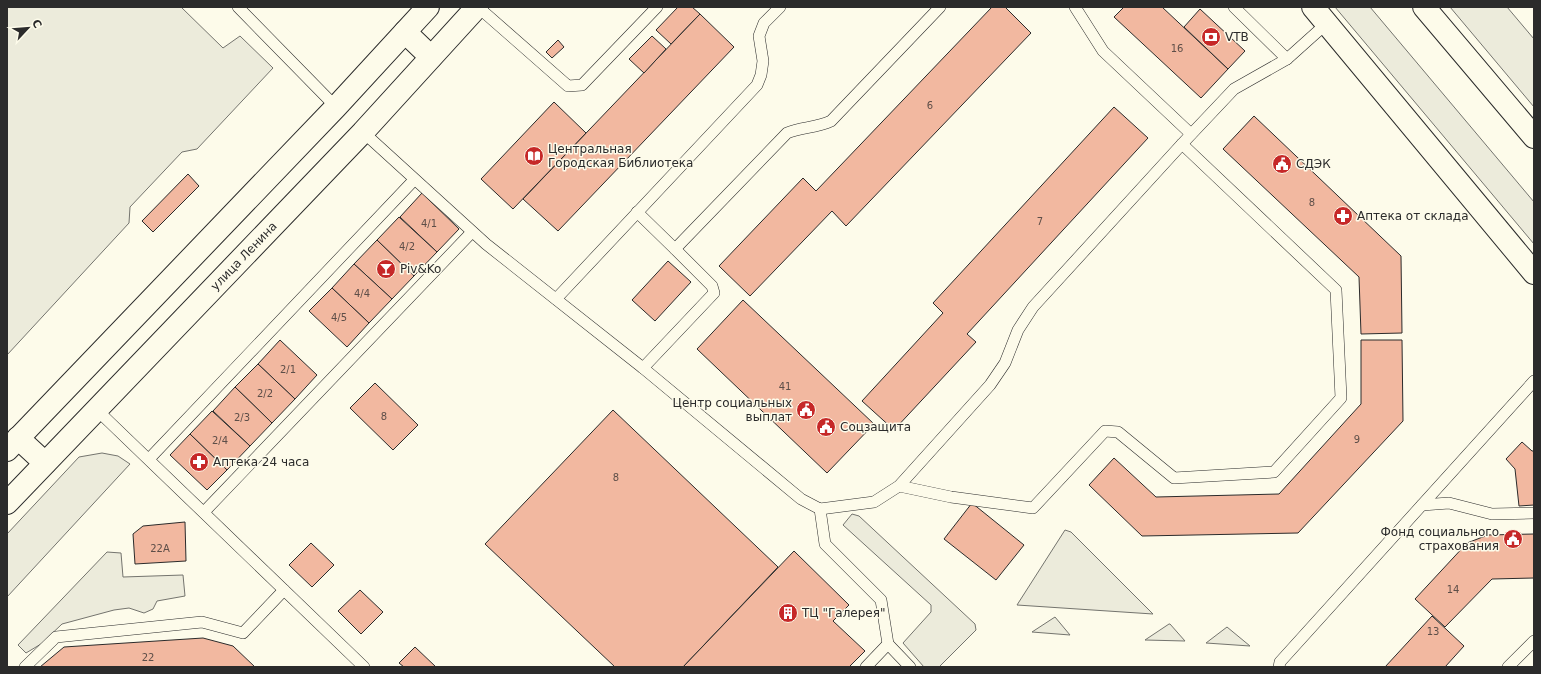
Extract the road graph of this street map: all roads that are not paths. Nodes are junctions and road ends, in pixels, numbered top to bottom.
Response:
1 (238, 7) edge
2 (428, 7) edge
3 (477, 7) edge
4 (657, 7) edge
5 (780, 7) edge
6 (940, 7) edge
7 (1075, 7) edge
8 (1234, 7) edge
9 (1313, 7) edge
10 (1424, 7) edge
11 (1326, 24) junction
12 (405, 32) junction
13 (431, 57) junction
14 (1287, 59) junction
15 (336, 107) junction
16 (363, 132) junction
17 (1191, 134) junction
18 (1534, 137) edge
19 (1182, 144) junction
20 (414, 180) junction
21 (637, 212) junction
22 (472, 232) junction
23 (675, 249) junction
24 (1534, 273) edge
25 (556, 299) junction
26 (643, 368) junction
27 (1534, 381) edge
28 (97, 410) junction
29 (11, 439) edge
30 (149, 459) junction
31 (45, 463) junction
32 (899, 486) junction
33 (7, 503) edge
34 (1422, 505) junction
35 (820, 509) junction
36 (204, 512) junction
37 (1534, 513) edge
38 (284, 590) junction
39 (1534, 640) edge
40 (888, 644) junction
41 (25, 667) edge
42 (364, 667) edge
43 (866, 667) edge
44 (910, 667) edge
45 (1279, 667) edge
46 (1508, 667) edge

1 - 15 lane
2 - 12 main road
3 - 4 lane
3 - 13 main road, улица Ленина
5 - 21 lane
6 - 23 lane
7 - 17 lane
8 - 14 lane
9 - 11 main road
10 - 18 main road
11 - 14 lane
11 - 24 main road
12 - 13 main road
12 - 15 main road
13 - 16 main road, улица Ленина
14 - 17 lane
15 - 29 main road
16 - 20 lane
16 - 28 main road, улица Ленина
17 - 19 lane
19 - 32 lane
19 - 32 lane
20 - 22 lane
20 - 30 lane
21 - 23 lane
21 - 25 lane
22 - 25 lane
22 - 36 lane
23 - 26 lane
25 - 26 lane
26 - 35 lane
27 - 34 lane
28 - 30 lane
28 - 31 main road, улица Ленина
29 - 31 main road
30 - 36 lane
31 - 33 main road, улица Ленина
32 - 35 lane
34 - 37 lane
34 - 45 lane
35 - 40 lane
36 - 38 lane
38 - 41 lane
38 - 42 lane
39 - 46 lane
40 - 43 lane
40 - 44 lane

